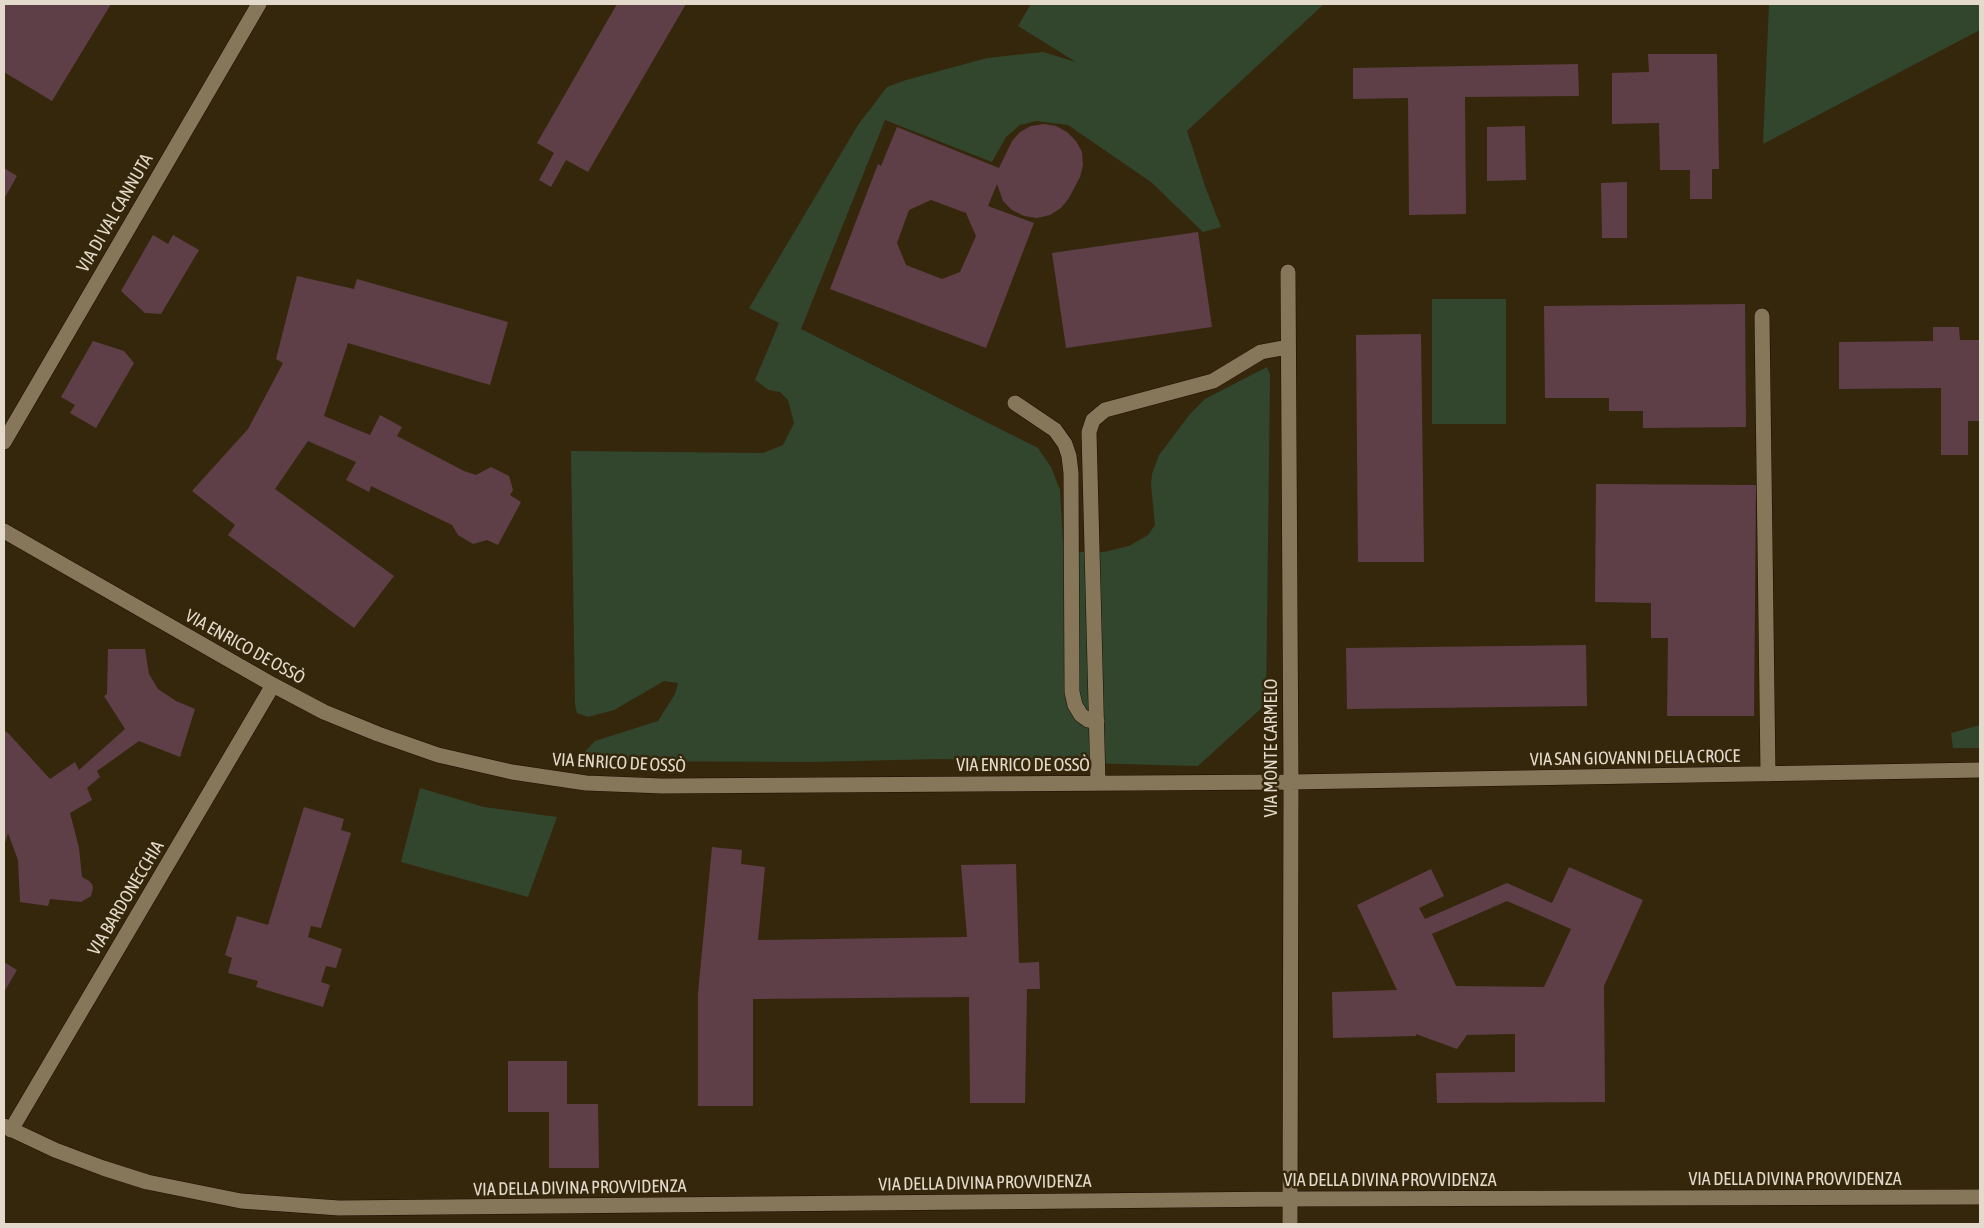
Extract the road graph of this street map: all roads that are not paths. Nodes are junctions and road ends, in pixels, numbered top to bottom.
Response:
1 (259, 4) edge
2 (1288, 272) dead end
3 (1762, 316) dead end
4 (1288, 347) junction
5 (1016, 403) dead end
6 (4, 442) edge
7 (4, 531) edge
8 (274, 686) junction
9 (1097, 721) junction
10 (1980, 770) edge
11 (1768, 774) junction
12 (1290, 782) junction
13 (1098, 783) junction
14 (8, 1128) edge
15 (1980, 1197) edge
16 (1290, 1199) junction
17 (1290, 1224) edge

1 - 6 street, VIA DI VAL CANNUTA
2 - 4 street, VIA MONTE CARMELO
3 - 11 street
4 - 9 street
4 - 12 street, VIA MONTE CARMELO
5 - 9 street
7 - 8 street, VIA ENRICO DE OSSÒ
8 - 13 street, VIA ENRICO DE OSSÒ
8 - 14 street, VIA BARDONECCHIA
9 - 13 street
10 - 11 street, VIA SAN GIOVANNI DELLA CROCE
11 - 12 street, VIA SAN GIOVANNI DELLA CROCE
12 - 13 street, VIA ENRICO DE OSSÒ
12 - 16 street, VIA MONTE CARMELO
14 - 16 street, VIA DELLA DIVINA PROVVIDENZA
15 - 16 street, VIA DELLA DIVINA PROVVIDENZA
16 - 17 street, VIA MONTE CARMELO

